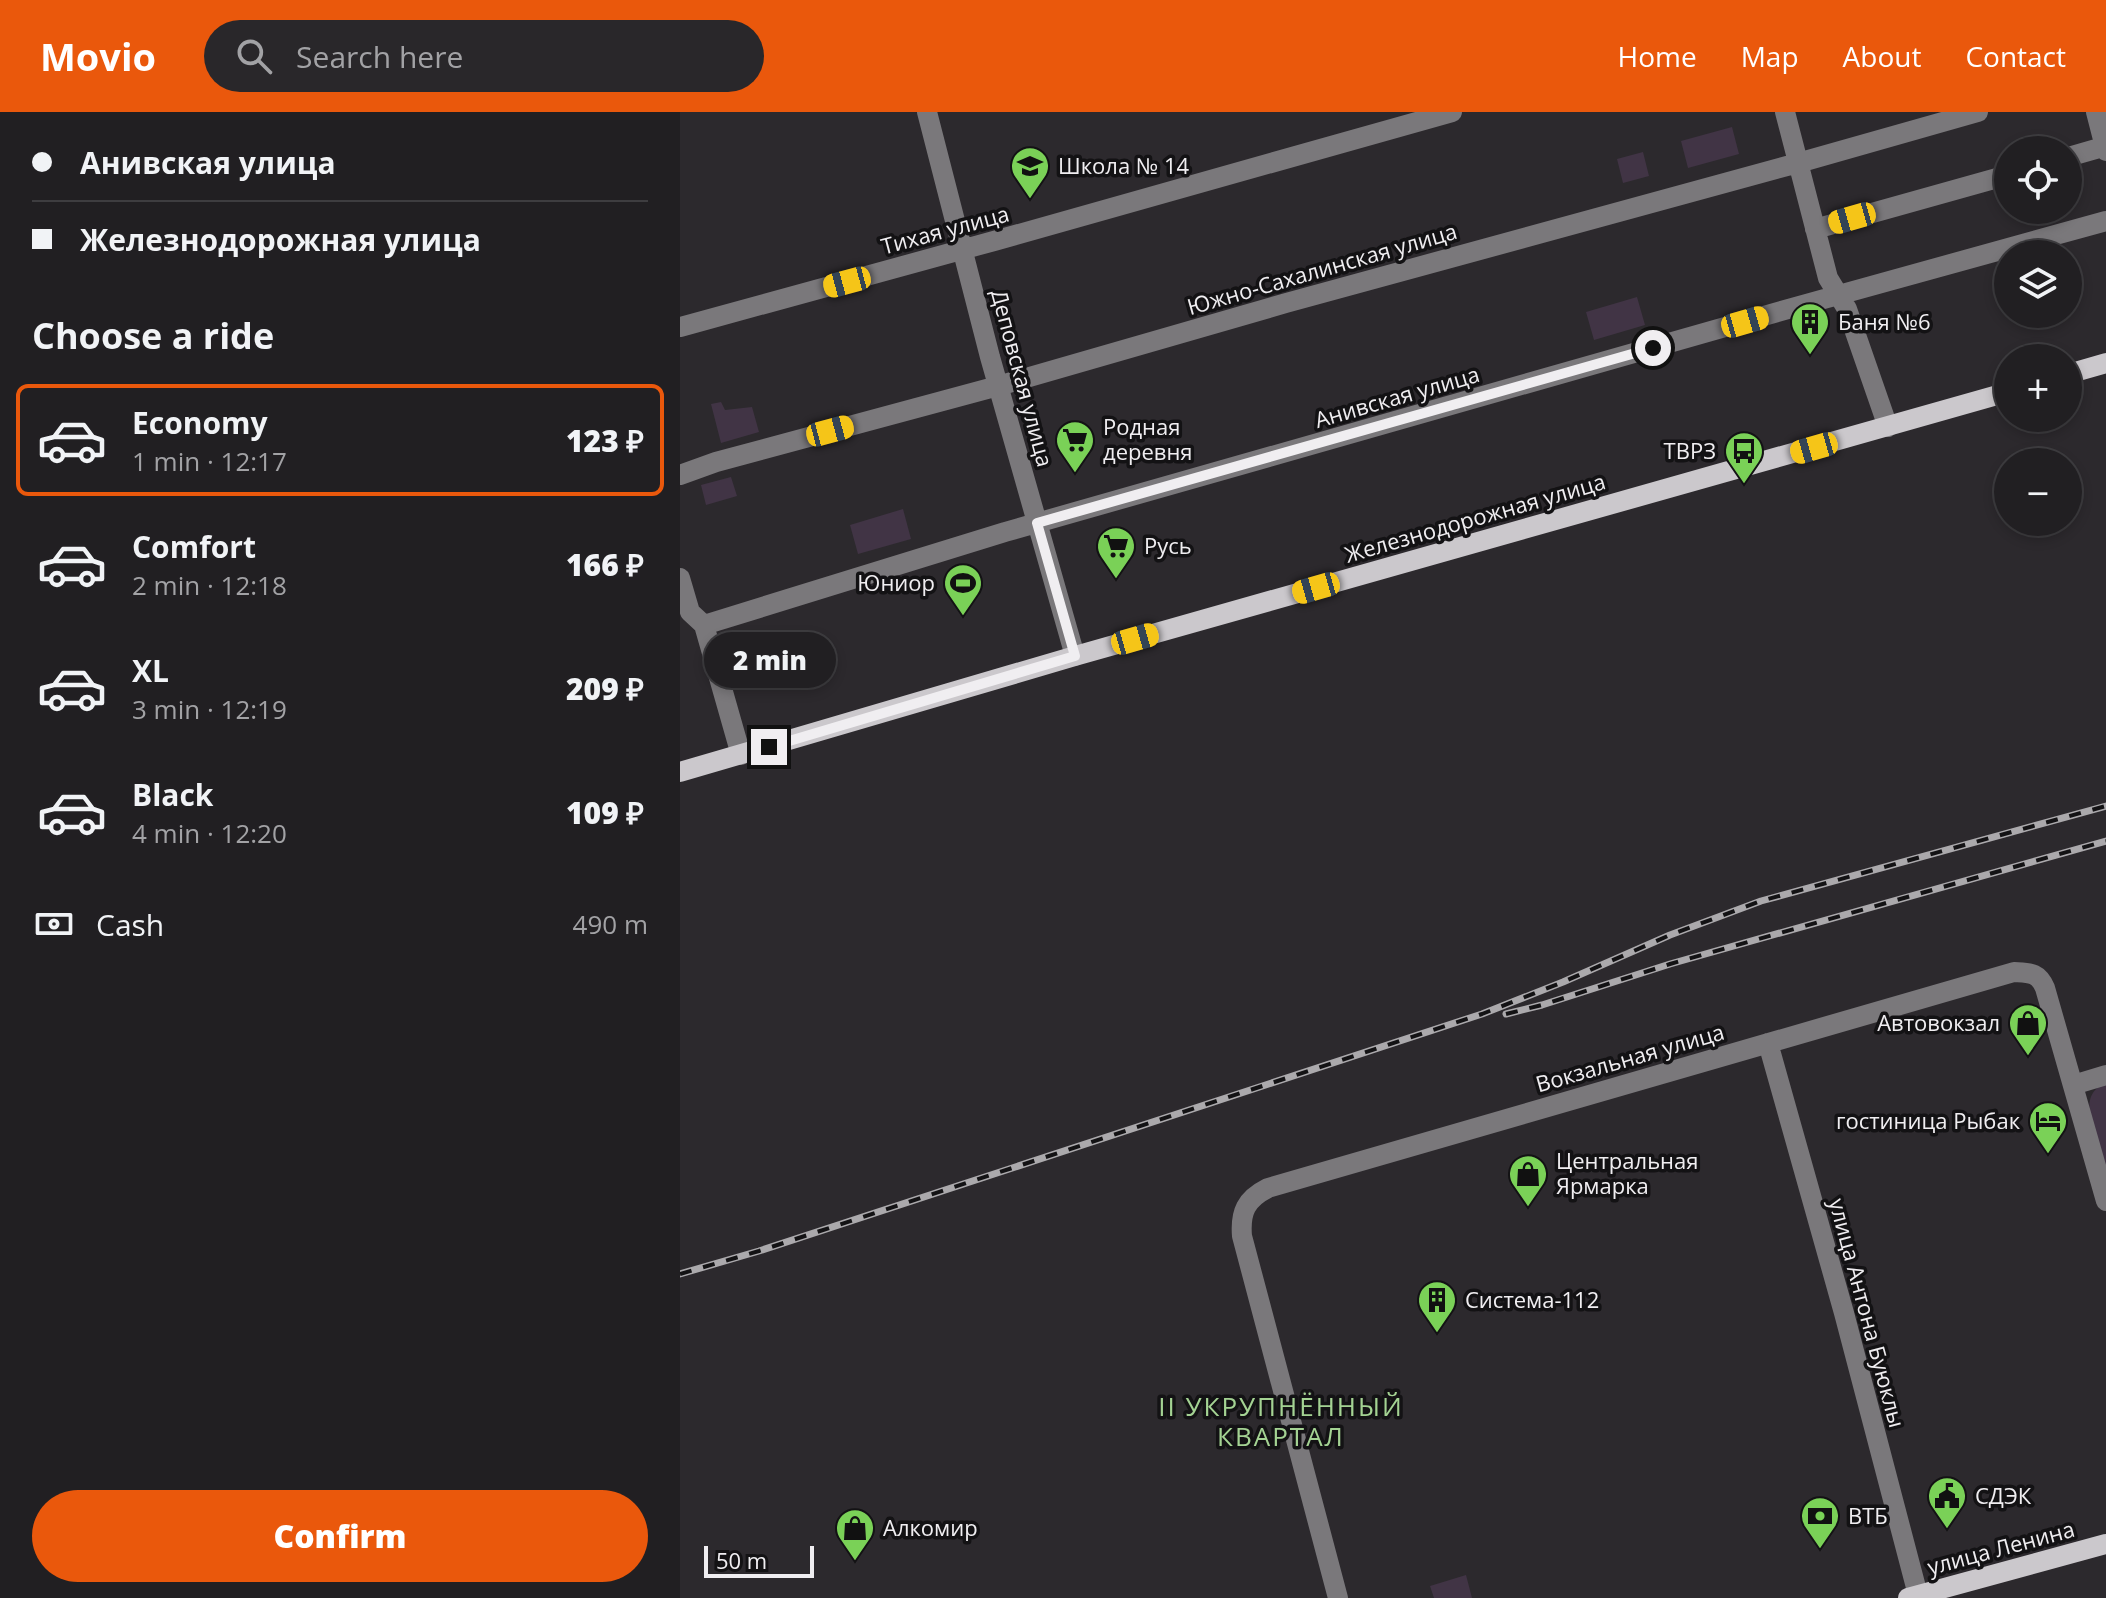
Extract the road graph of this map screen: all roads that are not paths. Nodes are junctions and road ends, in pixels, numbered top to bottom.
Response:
1 (927, 112) edge
2 (1452, 112) edge
3 (1785, 112) edge
4 (1978, 112) edge
5 (2096, 112) edge
6 (2106, 148) edge
7 (2082, 154) edge
8 (1798, 163) junction
9 (1994, 179) edge
10 (2106, 221) edge
11 (1815, 229) junction
12 (963, 250) junction
13 (1837, 295) junction
14 (680, 327) edge
15 (2106, 363) edge
16 (2082, 370) edge
17 (998, 386) junction
18 (1994, 396) edge
19 (1888, 427) junction
20 (680, 475) edge
21 (1037, 523) junction
22 (680, 578) edge
23 (704, 625) junction
24 (1075, 656) junction
25 (741, 755) junction
26 (680, 772) edge
27 (1768, 1043) junction
28 (2106, 1075) edge
29 (2073, 1085) junction
30 (2106, 1201) edge
31 (2106, 1544) edge
32 (1913, 1597) edge
33 (1338, 1598) edge

1 - 12 street, Деповская улица
2 - 12 street, Тихая улица
3 - 8 street
4 - 8 street, Южно-Сахалинская улица
5 - 6 street
6 - 7 street
8 - 11 street
8 - 17 street, Южно-Сахалинская улица
9 - 11 street
10 - 13 street, Анивская улица
11 - 13 street
12 - 14 street, Тихая улица
12 - 17 street, Деповская улица
13 - 19 street
13 - 21 street, Анивская улица
15 - 16 main road
17 - 20 street, Южно-Сахалинская улица
17 - 21 street, Деповская улица
18 - 19 main road, Железнодорожная улица
19 - 24 main road, Железнодорожная улица
21 - 23 street, Анивская улица
21 - 24 street, Деповская улица
22 - 23 street
23 - 25 street
24 - 25 main road, Железнодорожная улица
25 - 26 main road, Железнодорожная улица
27 - 29 street, Вокзальная улица
27 - 32 street, улица Антона Буюклы
27 - 33 street, Вокзальная улица
28 - 29 street
29 - 30 street
31 - 32 main road, улица Ленина

